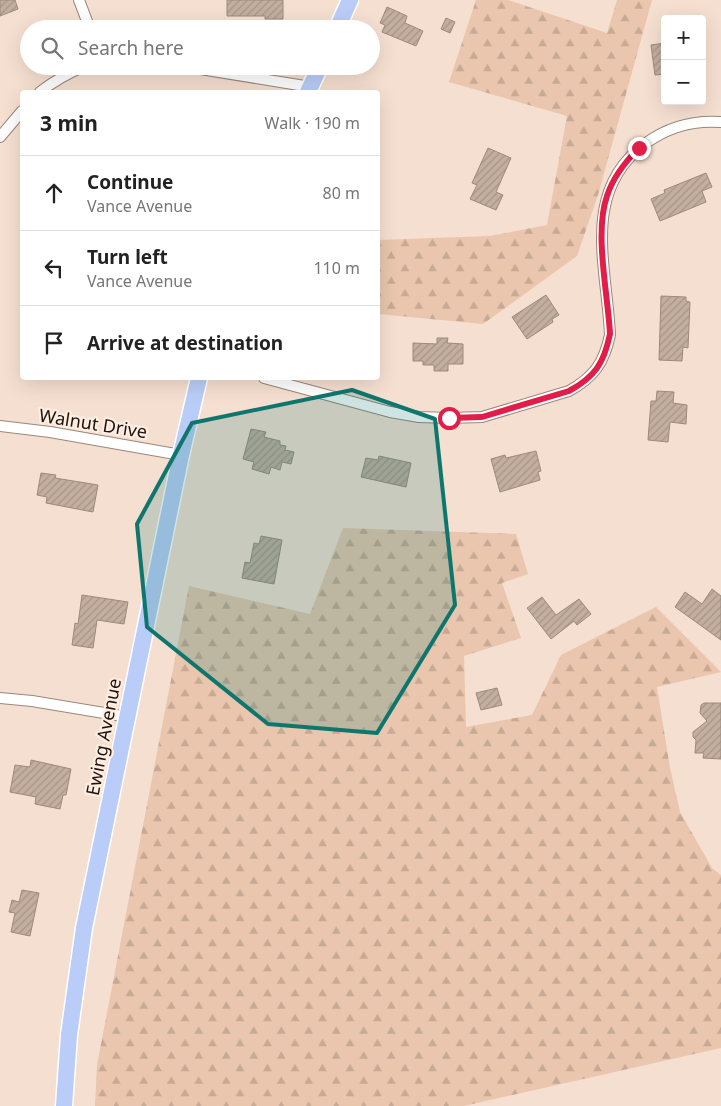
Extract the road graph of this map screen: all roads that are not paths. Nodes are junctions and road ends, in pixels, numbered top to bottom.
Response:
1 (80, 0) edge
2 (350, 0) edge
3 (87, 20) edge
4 (341, 20) edge
5 (65, 75) edge
6 (230, 75) edge
7 (316, 75) edge
8 (43, 90) edge
9 (309, 90) edge
10 (20, 114) edge
11 (721, 122) edge
12 (0, 137) edge
13 (199, 380) edge
14 (271, 380) edge
15 (0, 426) edge
16 (181, 455) junction
17 (0, 698) edge
18 (128, 717) junction
19 (64, 1106) edge

1 - 3 street
2 - 4 main road
5 - 8 street
6 - 9 street
7 - 9 main road
10 - 12 street
11 - 14 street
13 - 16 main road, Ewing Avenue
15 - 16 street, Walnut Drive
16 - 18 main road, Ewing Avenue
17 - 18 street
18 - 19 main road, Ewing Avenue

